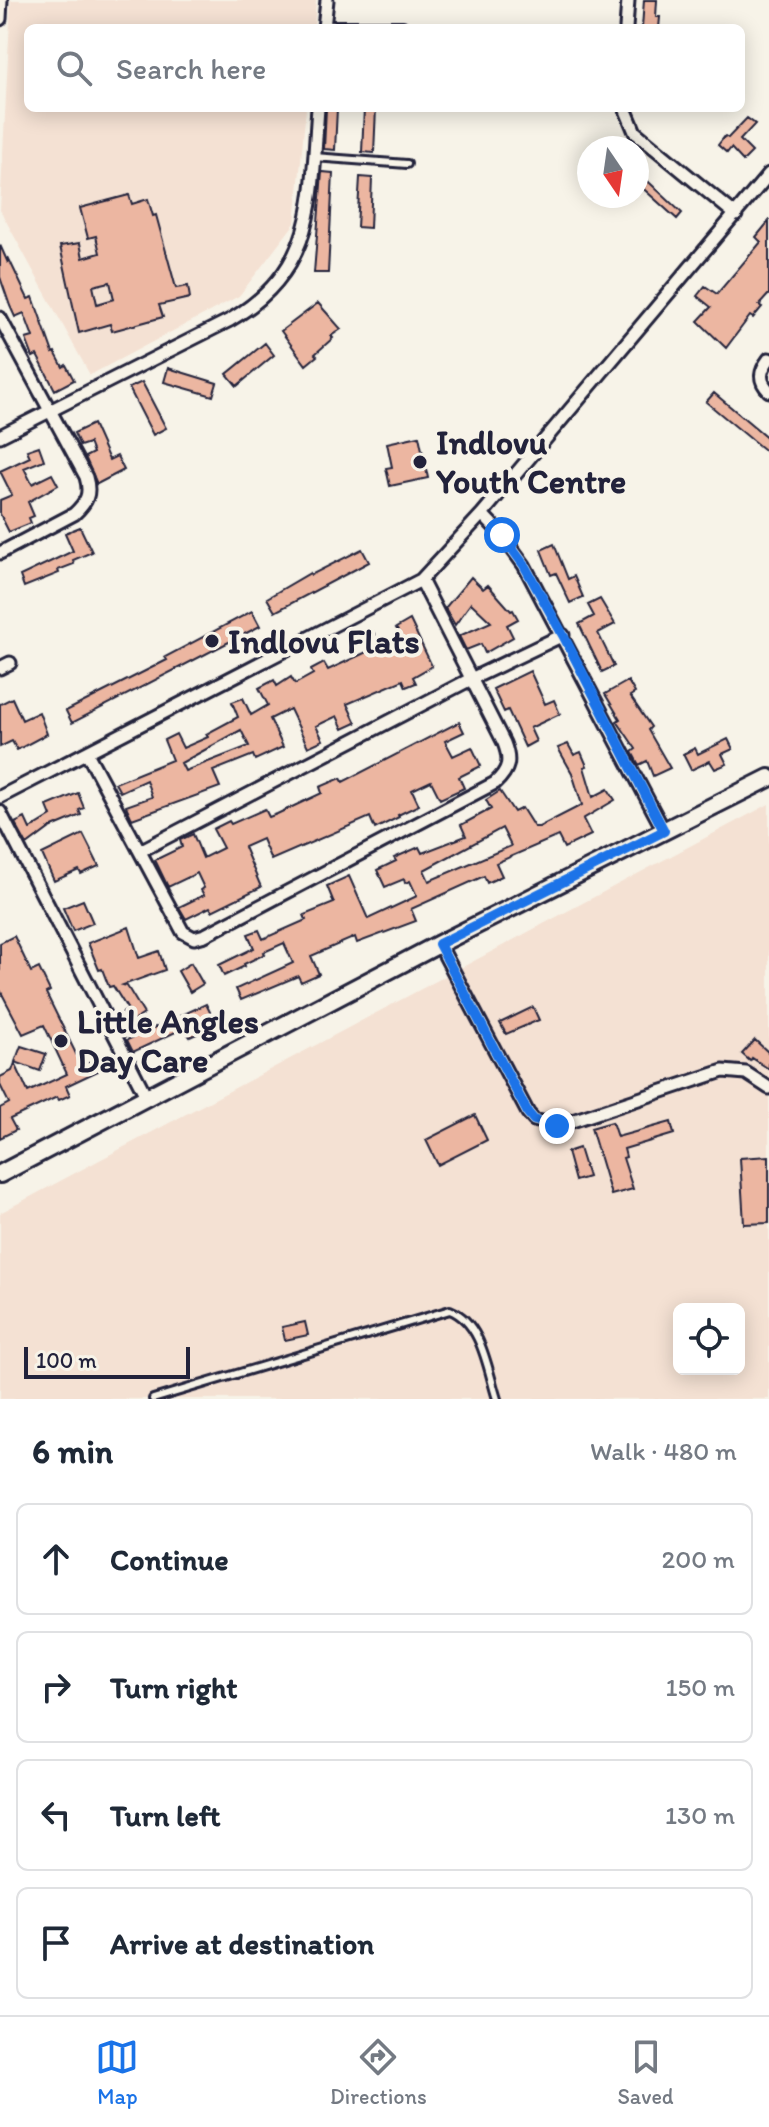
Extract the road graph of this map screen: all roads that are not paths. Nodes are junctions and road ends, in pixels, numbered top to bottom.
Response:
1 (1, 0) edge
2 (327, 0) edge
3 (628, 0) edge
4 (0, 19) edge
5 (324, 24) edge
6 (626, 24) edge
7 (318, 112) edge
8 (627, 112) edge
9 (314, 157) junction
10 (407, 164) dead end
11 (769, 174) edge
12 (736, 215) junction
13 (0, 318) edge
14 (769, 359) edge
15 (769, 391) edge
16 (51, 409) junction
17 (0, 436) edge
18 (482, 514) junction
19 (0, 553) edge
20 (421, 580) junction
21 (563, 635) junction
22 (471, 679) junction
23 (87, 753) junction
24 (769, 778) edge
25 (0, 797) edge
26 (0, 812) edge
27 (664, 831) junction
28 (140, 851) junction
29 (439, 944) junction
30 (769, 1088) edge
31 (146, 1096) junction
32 (0, 1174) edge
33 (153, 1399) edge
34 (497, 1399) edge

1 - 4 street
2 - 5 street
3 - 6 street
7 - 9 street
8 - 12 street
9 - 10 lane
9 - 16 street
11 - 12 street
12 - 18 street
13 - 16 street
14 - 15 street
16 - 17 street
16 - 19 street
18 - 20 street
18 - 21 street
20 - 22 street
20 - 23 street
21 - 22 street
21 - 27 street
22 - 28 street
22 - 28 street
23 - 25 street
23 - 28 street
24 - 27 street
26 - 31 street
27 - 29 street
29 - 30 street
29 - 31 street
31 - 32 street
33 - 34 lane

